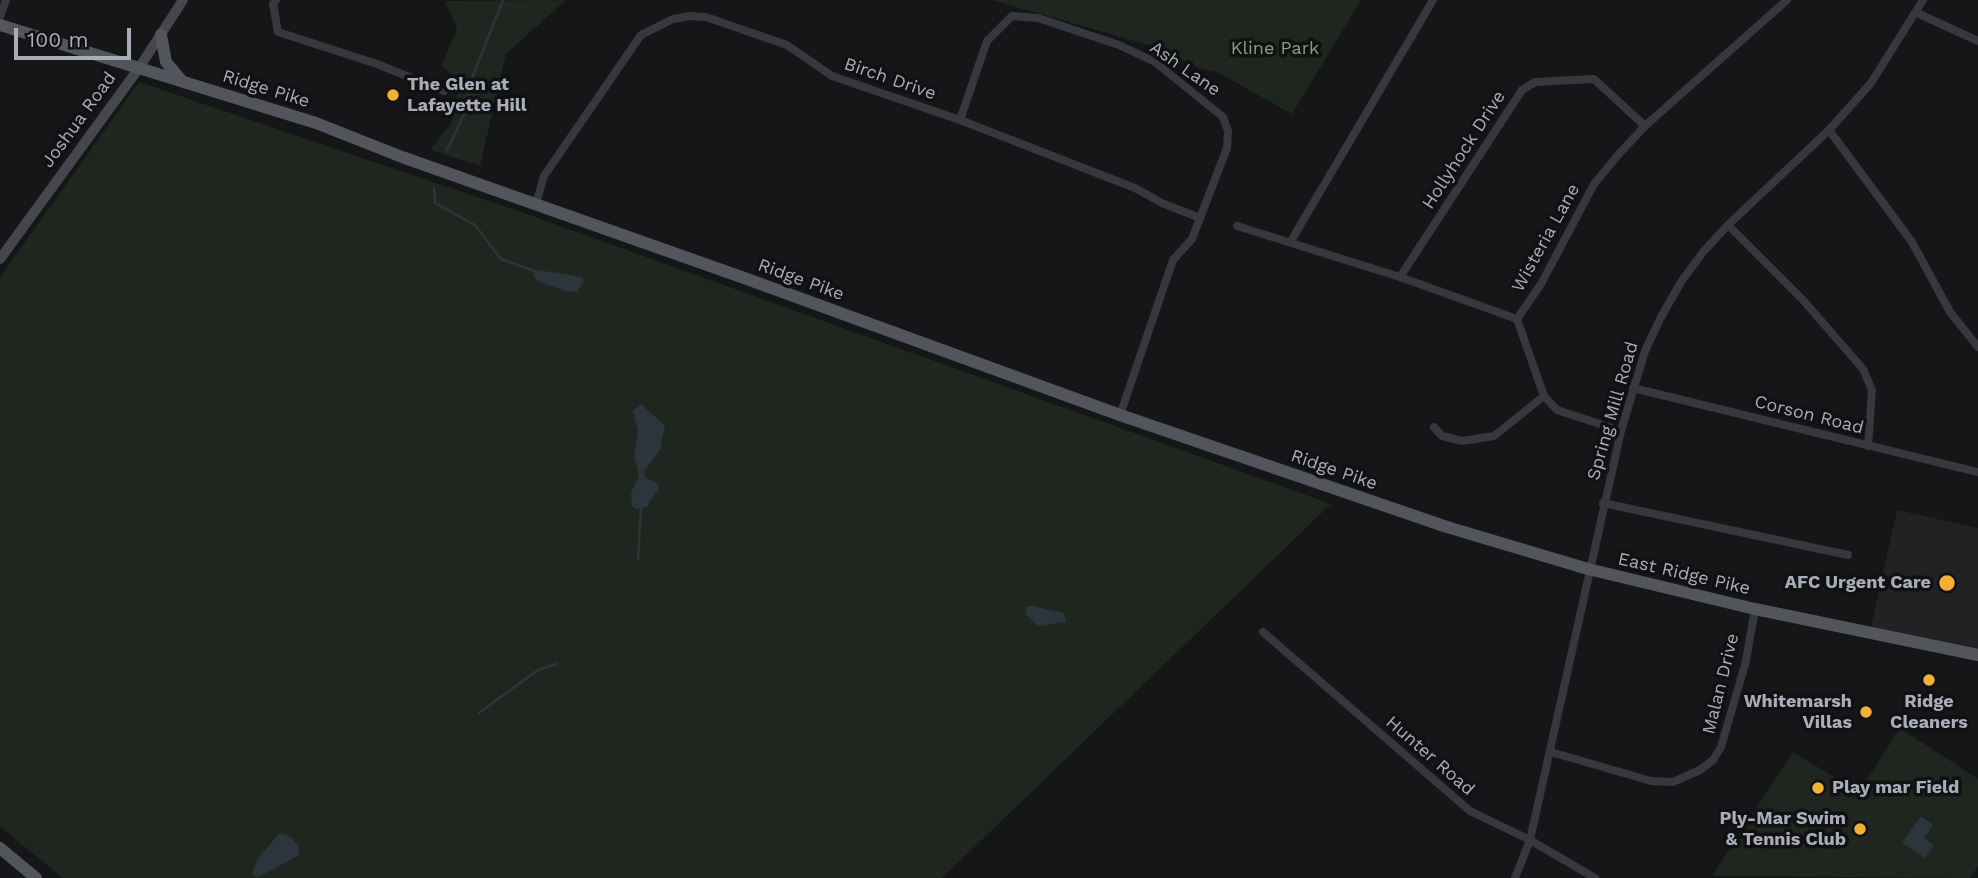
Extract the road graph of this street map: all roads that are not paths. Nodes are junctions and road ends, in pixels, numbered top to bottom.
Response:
1 (6, 0) edge
2 (183, 0) edge
3 (276, 0) edge
4 (1433, 0) edge
5 (1787, 0) edge
6 (1923, 0) edge
7 (1917, 13) junction
8 (0, 17) edge
9 (0, 25) edge
10 (161, 34) junction
11 (1978, 41) edge
12 (139, 68) junction
13 (182, 81) junction
14 (444, 91) dead end
15 (960, 120) junction
16 (1644, 126) junction
17 (1829, 130) junction
18 (536, 204) junction
19 (1200, 218) junction
20 (1728, 225) junction
21 (1237, 226) dead end
22 (1291, 241) junction
23 (0, 259) edge
24 (1400, 276) junction
25 (1517, 319) junction
26 (1978, 347) edge
27 (1633, 388) junction
28 (1544, 396) junction
29 (1120, 415) junction
30 (1434, 427) dead end
31 (1621, 431) junction
32 (1868, 446) junction
33 (1978, 472) edge
34 (1603, 503) junction
35 (1848, 555) dead end
36 (1588, 569) junction
37 (1755, 609) junction
38 (1263, 632) dead end
39 (1978, 655) edge
40 (1551, 752) junction
41 (1530, 840) junction
42 (0, 848) edge
43 (36, 878) edge
44 (1515, 878) edge
45 (1595, 878) edge

1 - 8 street
2 - 10 main road, Joshua Road
3 - 14 street
4 - 22 street
5 - 16 street, Wisteria Lane
6 - 7 street, Spring Mill Road
7 - 11 street
7 - 17 street, Spring Mill Road
9 - 12 main road, Ridge Pike
10 - 12 main road, Joshua Road
10 - 13 main road
12 - 13 main road, Ridge Pike
12 - 23 main road, Joshua Road
13 - 18 main road, Ridge Pike
15 - 18 street, Birch Drive
15 - 19 street, Birch Drive
15 - 19 street, Ash Lane
16 - 24 street, Hollyhock Drive
16 - 25 street, Wisteria Lane
17 - 20 street, Spring Mill Road
17 - 26 street
18 - 29 main road, Ridge Pike
19 - 29 street, Ash Lane
20 - 27 street, Spring Mill Road
20 - 32 street
21 - 22 street, Wisteria Lane
22 - 24 street, Wisteria Lane
24 - 25 street, Wisteria Lane
25 - 28 street
27 - 31 street, Spring Mill Road
27 - 32 street, Corson Road
28 - 30 street
28 - 31 street
29 - 36 main road, Ridge Pike
31 - 34 street, Spring Mill Road
32 - 33 street, Corson Road
34 - 35 street
34 - 36 street, Spring Mill Road
36 - 37 main road, East Ridge Pike
36 - 40 street, Spring Mill Road
37 - 39 main road, East Ridge Pike
37 - 40 street, Malan Drive
38 - 41 street, Hunter Road
40 - 41 street, Spring Mill Road
41 - 44 street, Spring Mill Road
41 - 45 street, Hunter Road
42 - 43 main road

